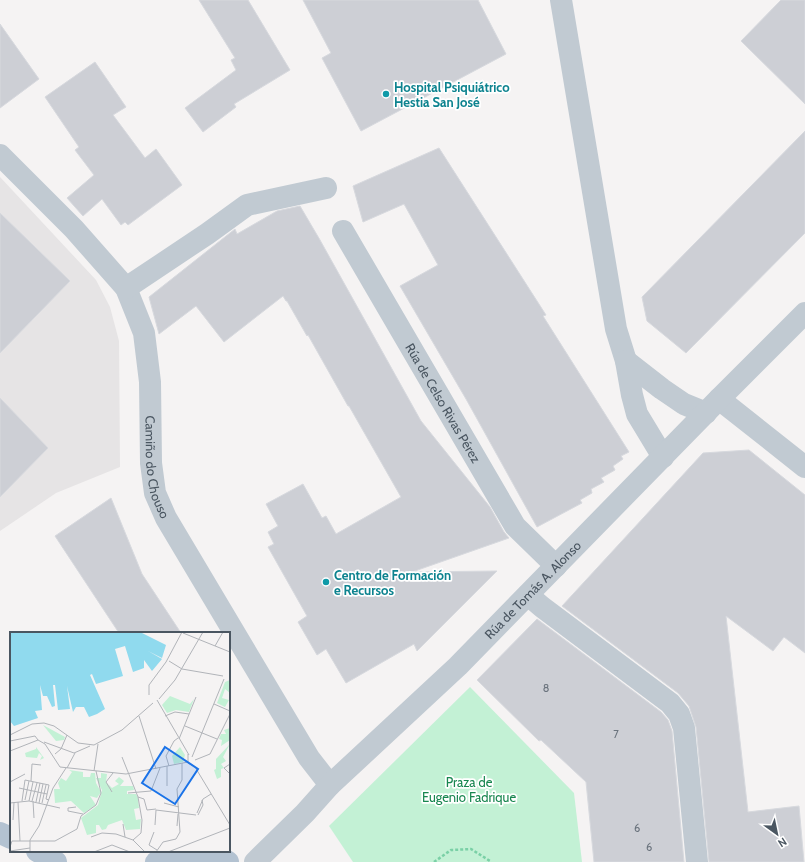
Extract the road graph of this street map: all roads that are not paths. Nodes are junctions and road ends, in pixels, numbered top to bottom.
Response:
1 (561, 0) edge
2 (0, 155) edge
3 (326, 188) dead end
4 (344, 231) dead end
5 (126, 288) junction
6 (805, 313) edge
7 (626, 361) junction
8 (713, 406) junction
9 (663, 457) junction
10 (805, 467) edge
11 (556, 566) junction
12 (528, 595) junction
13 (330, 785) junction
14 (0, 833) edge
15 (10, 838) edge
16 (39, 852) edge
17 (56, 862) edge
18 (156, 862) edge
19 (228, 862) edge
20 (254, 862) edge
21 (697, 862) edge

1 - 7 street
2 - 5 street, Camiño do Chouso
3 - 5 street
4 - 11 street, Rúa de Celso Rivas Pérez
5 - 13 street, Camiño do Chouso
6 - 8 street, Rúa de Tomás A. Alonso
7 - 8 street
7 - 9 street
8 - 9 street, Rúa de Tomás A. Alonso
8 - 10 street
9 - 11 street, Rúa de Tomás A. Alonso
11 - 12 street, Rúa de Tomás A. Alonso
12 - 13 street, Rúa de Tomás A. Alonso
12 - 21 street
13 - 20 street, Rúa de Tomás A. Alonso
14 - 15 main road
16 - 17 main road
18 - 19 main road

